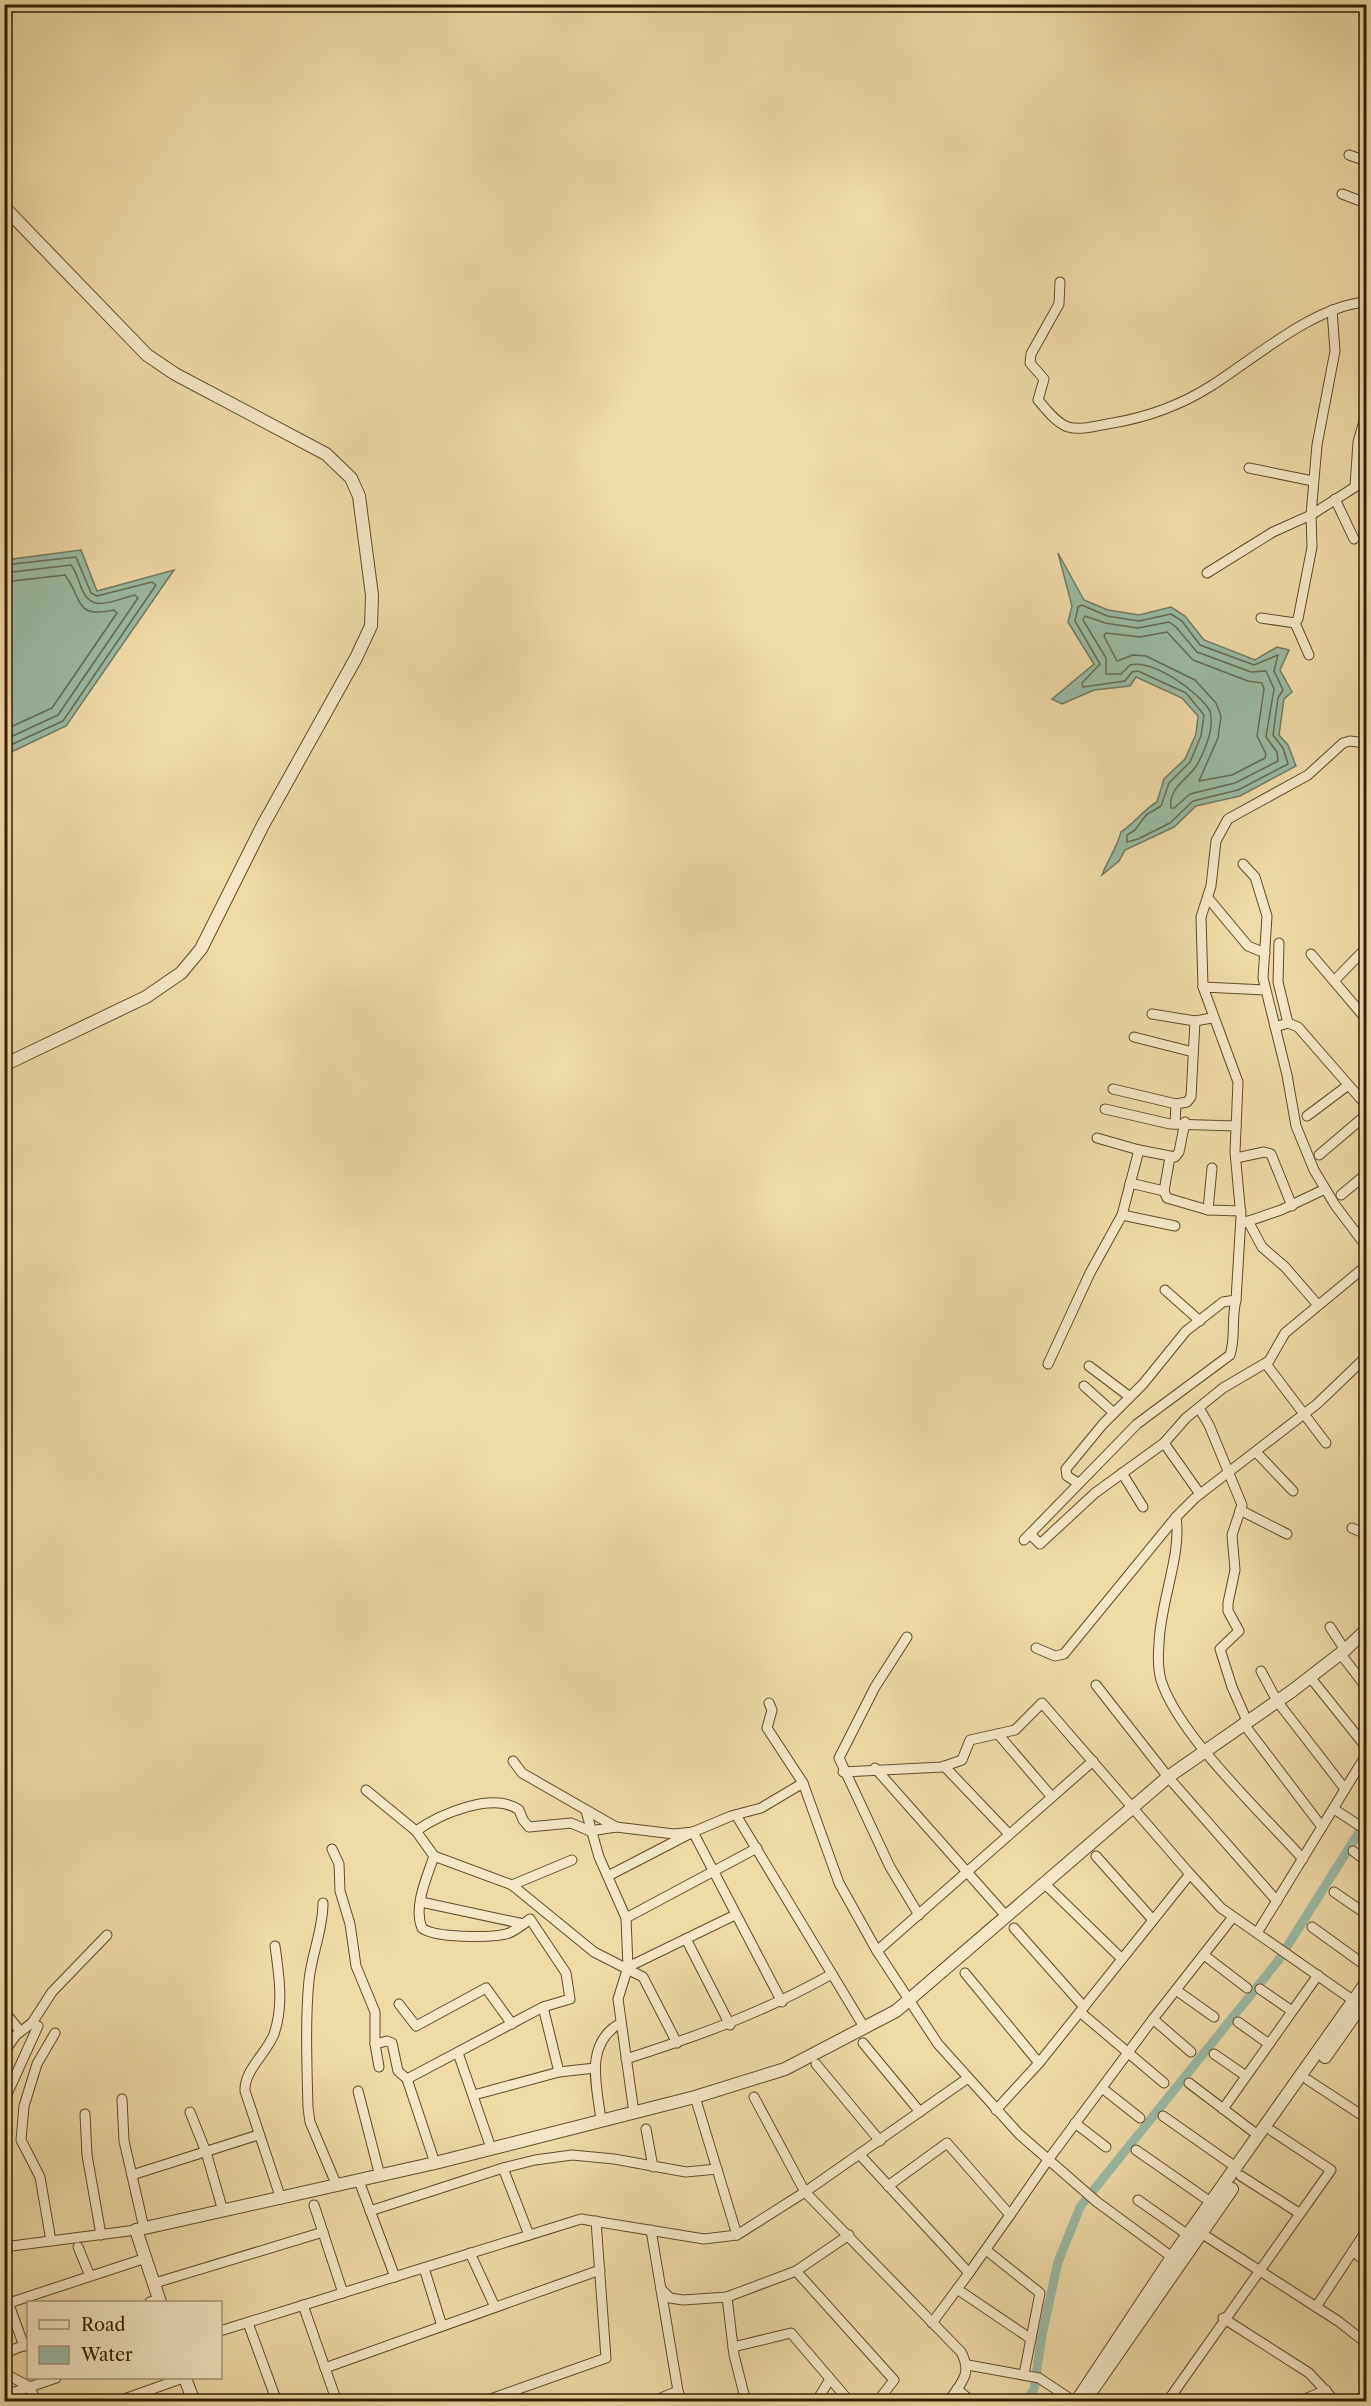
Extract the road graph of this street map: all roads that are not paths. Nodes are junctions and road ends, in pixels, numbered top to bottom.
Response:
1 (1349, 155) dead end
2 (1366, 161) edge
3 (1342, 194) dead end
4 (1366, 202) edge
5 (4, 207) edge
6 (1060, 282) dead end
7 (1366, 302) edge
8 (1332, 310) junction
9 (1366, 414) edge
10 (1249, 468) dead end
11 (1366, 480) edge
12 (1312, 481) junction
13 (1355, 486) junction
14 (1335, 499) junction
15 (1311, 515) junction
16 (1354, 539) dead end
17 (1207, 573) dead end
18 (1261, 618) dead end
19 (1295, 623) junction
20 (1309, 655) dead end
21 (1366, 743) edge
22 (1243, 864) dead end
23 (1208, 898) junction
24 (1279, 943) dead end
25 (1366, 948) edge
26 (1265, 953) junction
27 (1311, 954) dead end
28 (1334, 981) junction
29 (1203, 987) junction
30 (1265, 990) junction
31 (1152, 1014) dead end
32 (1212, 1018) junction
33 (1366, 1019) edge
34 (1195, 1021) junction
35 (1288, 1023) junction
36 (1275, 1028) junction
37 (1134, 1037) dead end
38 (1193, 1052) junction
39 (4, 1065) edge
40 (1347, 1086) junction
41 (1113, 1089) dead end
42 (1176, 1104) junction
43 (1366, 1105) edge
44 (1105, 1109) dead end
45 (1366, 1115) edge
46 (1307, 1116) dead end
47 (1185, 1122) junction
48 (1174, 1124) junction
49 (1236, 1126) junction
50 (1097, 1138) dead end
51 (1139, 1150) junction
52 (1319, 1155) dead end
53 (1170, 1158) junction
54 (1236, 1158) junction
55 (1212, 1168) dead end
56 (1366, 1174) edge
57 (1130, 1184) junction
58 (1326, 1189) junction
59 (1164, 1191) junction
60 (1341, 1195) dead end
61 (1292, 1206) junction
62 (1208, 1210) junction
63 (1241, 1210) junction
64 (1122, 1215) junction
65 (1244, 1222) junction
66 (1175, 1226) dead end
67 (1366, 1246) edge
68 (1366, 1266) edge
69 (1165, 1290) dead end
70 (1236, 1300) junction
71 (1318, 1305) junction
72 (1200, 1321) junction
73 (1366, 1357) edge
74 (1048, 1364) dead end
75 (1266, 1364) junction
76 (1089, 1366) dead end
77 (1084, 1386) dead end
78 (1130, 1397) junction
79 (1199, 1408) junction
80 (1114, 1413) junction
81 (1306, 1414) junction
82 (1164, 1443) junction
83 (1326, 1443) dead end
84 (1256, 1452) junction
85 (1229, 1471) junction
86 (1122, 1473) junction
87 (1078, 1483) junction
88 (1293, 1491) dead end
89 (1200, 1494) junction
90 (1143, 1507) dead end
91 (1240, 1510) junction
92 (1176, 1517) junction
93 (1353, 1528) dead end
94 (1287, 1534) dead end
95 (1366, 1534) edge
96 (1330, 1628) dead end
97 (1366, 1630) edge
98 (907, 1637) dead end
99 (1036, 1648) dead end
100 (1343, 1652) junction
101 (1261, 1671) dead end
102 (1310, 1677) junction
103 (1096, 1685) dead end
104 (1366, 1687) edge
105 (1277, 1701) junction
106 (769, 1702) dead end
107 (1245, 1722) junction
108 (998, 1734) junction
109 (1366, 1747) edge
110 (1205, 1750) junction
111 (1366, 1755) edge
112 (513, 1761) dead end
113 (1093, 1761) junction
114 (944, 1766) junction
115 (875, 1768) junction
116 (843, 1772) junction
117 (1168, 1777) junction
118 (803, 1783) junction
119 (366, 1790) dead end
120 (1346, 1790) junction
121 (1051, 1796) junction
122 (1134, 1808) junction
123 (1334, 1809) junction
124 (586, 1811) junction
125 (736, 1815) junction
126 (616, 1827) junction
127 (1322, 1827) junction
128 (1366, 1830) edge
129 (416, 1831) junction
130 (590, 1831) junction
131 (693, 1833) junction
132 (1008, 1833) junction
133 (332, 1848) dead end
134 (758, 1848) junction
135 (1353, 1851) dead end
136 (434, 1856) junction
137 (1096, 1856) dead end
138 (1303, 1859) junction
139 (573, 1860) dead end
140 (1366, 1860) edge
141 (714, 1873) junction
142 (966, 1874) junction
143 (1190, 1874) junction
144 (608, 1876) junction
145 (1044, 1883) junction
146 (512, 1885) junction
147 (1334, 1892) dead end
148 (1277, 1901) junction
149 (421, 1902) junction
150 (324, 1903) dead end
151 (1366, 1914) edge
152 (919, 1915) junction
153 (735, 1916) junction
154 (1006, 1916) junction
155 (1233, 1917) junction
156 (626, 1918) junction
157 (1154, 1920) junction
158 (524, 1923) junction
159 (1312, 1927) dead end
160 (1014, 1928) dead end
161 (1257, 1933) junction
162 (107, 1935) dead end
163 (686, 1939) junction
164 (275, 1946) dead end
165 (877, 1951) junction
166 (1204, 1955) junction
167 (1122, 1959) junction
168 (1366, 1966) edge
169 (628, 1967) junction
170 (832, 1974) junction
171 (965, 1974) dead end
172 (1317, 1975) junction
173 (1366, 1983) edge
174 (1247, 1988) dead end
175 (1176, 1989) junction
176 (1260, 1989) dead end
177 (1360, 2000) edge
178 (782, 2002) junction
179 (399, 2004) dead end
180 (913, 2005) junction
181 (543, 2007) junction
182 (1082, 2010) junction
183 (4, 2011) edge
184 (1292, 2011) junction
185 (1214, 2017) dead end
186 (1153, 2019) junction
187 (1238, 2022) dead end
188 (32, 2023) junction
189 (512, 2024) junction
190 (620, 2024) junction
191 (730, 2025) junction
192 (864, 2028) junction
193 (20, 2031) junction
194 (55, 2033) dead end
195 (677, 2043) junction
196 (863, 2043) dead end
197 (375, 2044) junction
198 (1269, 2044) junction
199 (4, 2052) edge
200 (1191, 2052) dead end
201 (458, 2054) junction
202 (1127, 2054) junction
203 (1214, 2054) dead end
204 (626, 2059) junction
205 (1040, 2063) junction
206 (816, 2064) dead end
207 (379, 2067) dead end
208 (595, 2068) junction
209 (559, 2072) junction
210 (1246, 2076) junction
211 (968, 2078) junction
212 (407, 2079) junction
213 (1308, 2080) junction
214 (1164, 2083) dead end
215 (1189, 2083) dead end
216 (1102, 2088) junction
217 (358, 2091) dead end
218 (474, 2095) junction
219 (754, 2097) dead end
220 (122, 2099) dead end
221 (4, 2102) edge
222 (697, 2104) junction
223 (1223, 2109) junction
224 (996, 2110) junction
225 (190, 2112) dead end
226 (920, 2112) junction
227 (634, 2113) junction
228 (85, 2114) dead end
229 (1163, 2116) dead end
230 (1140, 2118) dead end
231 (1366, 2118) edge
232 (601, 2120) junction
233 (1075, 2123) junction
234 (646, 2129) dead end
235 (1272, 2131) junction
236 (258, 2134) junction
237 (1259, 2136) junction
238 (880, 2141) junction
239 (1106, 2147) dead end
240 (491, 2148) junction
241 (1136, 2150) dead end
242 (206, 2152) junction
243 (860, 2155) junction
244 (1048, 2160) junction
245 (435, 2163) junction
246 (653, 2167) junction
247 (502, 2168) junction
248 (717, 2169) junction
249 (1239, 2172) junction
250 (132, 2175) junction
251 (380, 2176) junction
252 (337, 2186) junction
253 (888, 2186) junction
254 (361, 2187) junction
255 (805, 2192) junction
256 (280, 2199) junction
257 (1138, 2200) dead end
258 (1212, 2203) junction
259 (314, 2205) dead end
260 (223, 2211) junction
261 (370, 2211) junction
262 (1299, 2213) junction
263 (1010, 2215) junction
264 (596, 2221) junction
265 (651, 2230) junction
266 (1366, 2230) edge
267 (138, 2232) junction
268 (323, 2232) junction
269 (1201, 2233) junction
270 (101, 2235) junction
271 (529, 2235) junction
272 (737, 2235) junction
273 (849, 2235) junction
274 (1188, 2235) junction
275 (51, 2241) junction
276 (4, 2247) edge
277 (78, 2247) dead end
278 (986, 2250) junction
279 (1353, 2251) junction
280 (470, 2253) junction
281 (146, 2258) junction
282 (1176, 2260) junction
283 (1366, 2262) edge
284 (424, 2268) junction
285 (600, 2270) junction
286 (1258, 2270) junction
287 (796, 2271) junction
288 (969, 2273) junction
289 (90, 2276) junction
290 (395, 2277) junction
291 (155, 2283) junction
292 (661, 2289) junction
293 (957, 2289) junction
294 (4, 2291) edge
295 (343, 2293) junction
296 (727, 2297) junction
297 (156, 2301) edge
298 (9, 2303) junction
299 (303, 2306) junction
300 (495, 2307) junction
301 (1316, 2307) junction
302 (1223, 2318) junction
303 (248, 2323) junction
304 (932, 2323) junction
305 (442, 2326) junction
306 (222, 2330) edge
307 (1031, 2339) junction
308 (1366, 2343) edge
309 (26, 2345) edge
310 (733, 2347) junction
311 (4, 2354) edge
312 (968, 2365) junction
313 (325, 2368) junction
314 (4, 2373) edge
315 (1026, 2374) junction
316 (53, 2379) edge
317 (181, 2379) edge
318 (184, 2379) edge
319 (830, 2379) junction
320 (30, 2387) junction
321 (957, 2389) junction
322 (1326, 2390) junction
323 (678, 2391) junction
324 (6, 2396) edge
325 (36, 2402) edge
326 (116, 2402) edge
327 (194, 2402) edge
328 (277, 2402) edge
329 (337, 2402) edge
330 (482, 2402) edge
331 (651, 2402) edge
332 (682, 2402) edge
333 (746, 2402) edge
334 (816, 2402) edge
335 (850, 2402) edge
336 (877, 2402) edge
337 (948, 2402) edge
338 (972, 2402) edge
339 (1075, 2402) edge
340 (1084, 2402) edge
341 (1167, 2402) edge
342 (1298, 2402) edge
343 (1336, 2402) edge

1 - 2 street
3 - 4 street
5 - 39 street
6 - 8 street
7 - 8 street
8 - 12 street
9 - 13 street
10 - 12 street
11 - 13 street
12 - 15 street
13 - 14 street
14 - 15 street
14 - 16 street
15 - 17 street
15 - 19 street
18 - 19 street
19 - 20 street
21 - 23 street
22 - 26 street
23 - 26 street
23 - 29 street
24 - 35 street
25 - 28 street
26 - 30 street
27 - 28 street
28 - 33 street
29 - 30 street
29 - 32 street
30 - 36 street
31 - 34 street
32 - 34 street
32 - 49 street
34 - 38 street
35 - 36 street
35 - 40 street
36 - 58 street
37 - 38 street
38 - 42 street
40 - 43 street
40 - 46 street
41 - 42 street
42 - 48 street
44 - 48 street
45 - 52 street
47 - 48 street
47 - 49 street
47 - 53 street
49 - 54 street
50 - 51 street
51 - 53 street
51 - 57 street
53 - 59 street
54 - 61 street
54 - 63 street
55 - 62 street
56 - 60 street
57 - 59 street
57 - 64 street
58 - 61 street
58 - 67 street
59 - 62 street
61 - 65 street
62 - 63 street
63 - 65 street
64 - 66 street
64 - 74 street
65 - 70 street
65 - 71 street
68 - 71 street
69 - 72 street
70 - 72 street
70 - 87 street
71 - 75 street
72 - 78 street
73 - 81 street
75 - 79 street
75 - 81 street
76 - 78 street
77 - 80 street
78 - 80 street
79 - 82 street
79 - 85 street
80 - 87 street
81 - 83 street
81 - 84 street
82 - 86 street
82 - 89 street
84 - 85 street
84 - 88 street
85 - 89 street
85 - 91 street
86 - 87 street
86 - 90 street
89 - 92 street
91 - 94 street
91 - 107 street
92 - 99 street
92 - 110 street
93 - 95 street
96 - 100 street
97 - 100 street
98 - 116 street
100 - 102 street
100 - 104 street
101 - 105 street
102 - 105 street
102 - 109 street
103 - 117 street
105 - 107 street
105 - 120 street
106 - 118 street
107 - 110 street
107 - 127 street
108 - 113 street
108 - 114 street
108 - 121 street
110 - 117 street
110 - 138 street
111 - 120 street
112 - 124 street
113 - 121 street
113 - 122 street
114 - 115 street
114 - 132 street
115 - 116 street
115 - 142 street
116 - 152 street
117 - 122 street
117 - 148 street
118 - 125 street
118 - 165 street
119 - 129 street
120 - 123 street
121 - 132 street
122 - 143 street
122 - 145 street
123 - 127 street
123 - 128 street
124 - 126 street
124 - 130 street
125 - 131 street
125 - 134 street
126 - 130 street
126 - 131 street
127 - 138 street
129 - 130 street
129 - 136 street
130 - 144 street
131 - 141 street
131 - 144 street
132 - 142 street
133 - 197 street
134 - 141 street
134 - 170 street
135 - 140 street
136 - 146 street
136 - 149 street
137 - 157 street
138 - 148 street
139 - 146 street
141 - 153 street
141 - 156 street
142 - 152 street
142 - 154 street
143 - 155 street
143 - 157 street
144 - 156 street
145 - 154 street
145 - 167 street
146 - 169 street
147 - 151 street
148 - 161 street
149 - 158 street
149 - 158 street
150 - 252 street
152 - 165 street
153 - 163 street
153 - 178 street
154 - 180 street
155 - 161 street
155 - 166 street
156 - 169 street
157 - 167 street
158 - 181 street
159 - 168 street
160 - 182 street
161 - 172 street
162 - 188 street
163 - 169 street
163 - 191 street
164 - 236 street
165 - 180 street
166 - 174 street
166 - 175 street
167 - 182 street
169 - 190 street
169 - 195 street
170 - 178 street
170 - 192 street
171 - 205 street
172 - 177 street
172 - 184 street
173 - 177 street
175 - 185 street
175 - 186 street
176 - 184 street
177 - 213 street
177 - 237 street
178 - 191 street
179 - 189 street
180 - 192 street
180 - 211 street
181 - 189 street
181 - 209 street
182 - 202 street
182 - 205 street
183 - 193 street
184 - 198 street
186 - 200 street
186 - 202 street
187 - 198 street
188 - 193 street
188 - 221 street
189 - 201 street
190 - 204 street
190 - 208 street
191 - 195 street
192 - 222 street
193 - 199 street
194 - 275 street
195 - 204 street
196 - 226 street
197 - 207 street
197 - 212 street
198 - 210 street
201 - 212 street
201 - 218 street
202 - 214 street
202 - 216 street
203 - 210 street
204 - 227 street
205 - 224 street
206 - 238 street
208 - 209 street
208 - 232 street
209 - 218 street
210 - 223 street
211 - 224 street
211 - 226 street
212 - 245 street
213 - 231 street
213 - 235 street
215 - 223 street
216 - 230 street
216 - 233 street
217 - 251 street
218 - 240 street
219 - 255 street
220 - 250 street
222 - 227 street
222 - 248 street
223 - 237 street
224 - 244 street
225 - 242 street
226 - 238 street
227 - 232 street
228 - 270 street
229 - 249 street
232 - 240 street
233 - 239 street
233 - 244 street
234 - 246 street
235 - 249 street
235 - 262 street
236 - 242 street
236 - 256 street
237 - 249 street
238 - 243 street
240 - 245 street
241 - 258 street
242 - 250 street
242 - 260 street
243 - 253 street
243 - 255 street
244 - 263 street
244 - 282 street
245 - 251 street
246 - 247 street
246 - 248 street
247 - 261 street
247 - 271 street
248 - 272 street
249 - 258 street
249 - 262 street
249 - 269 street
250 - 267 street
251 - 254 street
252 - 254 street
252 - 256 street
253 - 263 street
253 - 288 street
254 - 261 street
255 - 272 street
255 - 273 street
256 - 260 street
257 - 274 street
258 - 274 street
259 - 268 street
260 - 267 street
261 - 290 street
262 - 286 street
263 - 278 street
264 - 265 street
264 - 271 street
264 - 285 street
265 - 272 street
265 - 292 street
266 - 279 street
267 - 270 street
267 - 281 street
268 - 291 street
268 - 295 street
269 - 282 street
269 - 286 street
270 - 275 street
271 - 280 street
273 - 287 street
273 - 304 street
274 - 282 street
275 - 276 street
277 - 289 street
278 - 288 street
278 - 307 street
279 - 283 street
279 - 301 street
280 - 284 street
280 - 300 street
281 - 289 street
281 - 291 street
282 - 339 street
282 - 340 street
284 - 290 street
284 - 305 street
285 - 300 street
285 - 330 street
286 - 301 street
286 - 302 street
287 - 296 street
287 - 336 street
288 - 293 street
289 - 298 street
290 - 295 street
291 - 297 street
292 - 296 street
292 - 323 street
293 - 304 street
293 - 307 street
294 - 298 street
295 - 299 street
296 - 310 street
298 - 309 street
299 - 303 street
299 - 313 street
300 - 305 street
301 - 308 street
302 - 322 street
302 - 341 street
303 - 306 street
303 - 328 street
304 - 312 street
305 - 313 street
307 - 315 street
309 - 311 street
310 - 319 street
310 - 333 street
312 - 315 street
312 - 321 street
313 - 329 street
314 - 320 street
315 - 339 street
316 - 320 street
317 - 326 street
318 - 327 street
319 - 334 street
319 - 335 street
320 - 324 street
320 - 325 street
321 - 337 street
321 - 338 street
322 - 342 street
322 - 343 street
323 - 331 street
323 - 332 street

